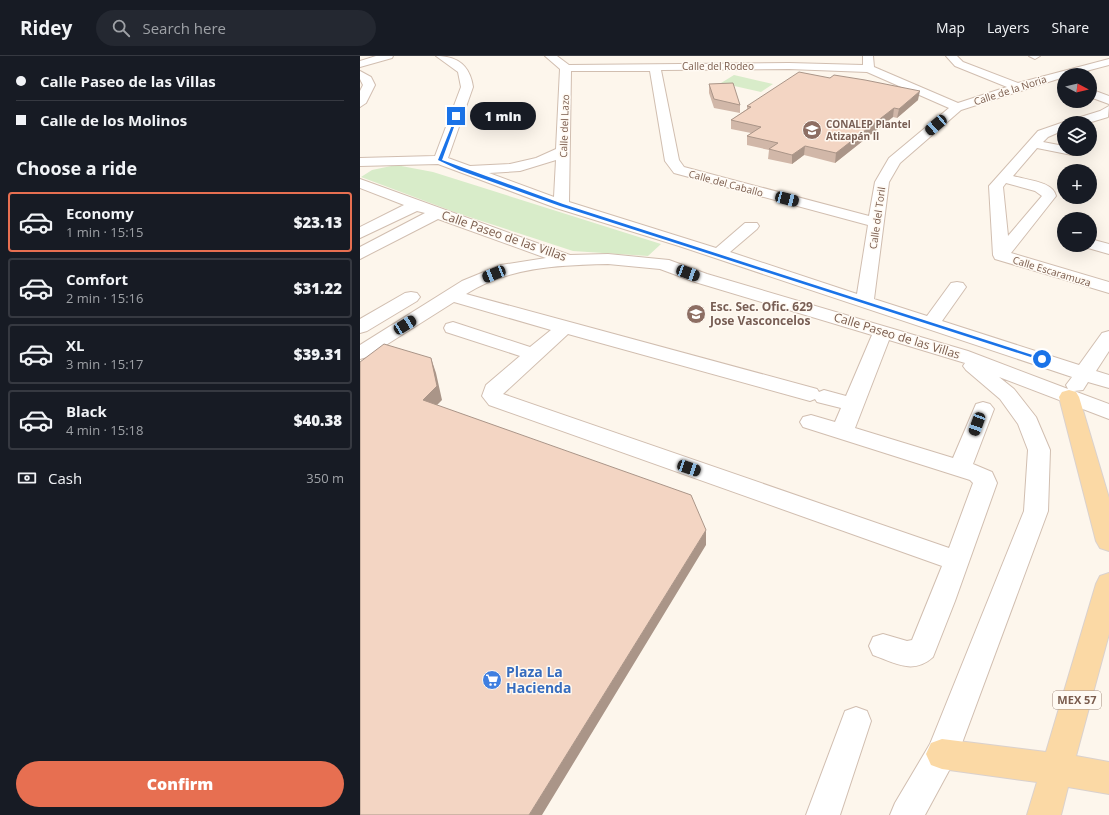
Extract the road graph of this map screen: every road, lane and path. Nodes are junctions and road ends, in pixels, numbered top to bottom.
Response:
1 (388, 56) edge
2 (441, 56) edge
3 (550, 56) edge
4 (783, 56) edge
5 (868, 56) edge
6 (951, 56) edge
7 (1093, 56) edge
8 (972, 59) dead end
9 (1109, 62) edge
10 (360, 64) edge
11 (959, 64) junction
12 (655, 66) junction
13 (789, 66) junction
14 (566, 68) junction
15 (869, 69) junction
16 (360, 74) edge
17 (1046, 78) junction
18 (1057, 82) edge
19 (1019, 88) junction
20 (1097, 96) edge
21 (1109, 100) edge
22 (360, 103) edge
23 (957, 107) junction
24 (1107, 112) edge
25 (1095, 116) edge
26 (1097, 127) edge
27 (1057, 129) edge
28 (1035, 144) junction
29 (1057, 148) edge
30 (563, 151) junction
31 (440, 160) junction
32 (360, 162) edge
33 (389, 162) junction
34 (461, 169) junction
35 (360, 173) edge
36 (1003, 178) junction
37 (360, 183) edge
38 (417, 204) junction
39 (561, 205) junction
40 (437, 213) junction
41 (877, 223) junction
42 (751, 226) dead end
43 (360, 233) edge
44 (685, 243) junction
45 (360, 254) edge
46 (718, 254) junction
47 (1001, 255) junction
48 (568, 260) junction
49 (663, 264) junction
50 (957, 287) dead end
51 (1109, 288) edge
52 (452, 295) junction
53 (411, 297) dead end
54 (865, 302) junction
55 (931, 323) junction
56 (360, 327) edge
57 (453, 328) dead end
58 (564, 328) junction
59 (882, 332) junction
60 (1109, 337) edge
61 (966, 346) junction
62 (363, 347) edge
63 (532, 354) junction
64 (1084, 373) junction
65 (1109, 382) edge
66 (1070, 397) junction
67 (853, 404) junction
68 (983, 409) dead end
69 (1109, 412) edge
70 (811, 422) dead end
71 (842, 432) junction
72 (960, 469) junction
73 (1109, 541) edge
74 (957, 561) junction
75 (1109, 584) edge
76 (883, 646) dead end
77 (856, 721) dead end
78 (942, 754) junction
79 (1057, 769) junction
80 (1109, 778) edge
81 (822, 815) edge
82 (907, 815) edge
83 (1044, 815) edge

1 - 10 street
2 - 31 street
3 - 14 street
4 - 13 street
5 - 15 street
6 - 11 street
7 - 9 street
8 - 11 street
9 - 17 street, Calle de la Noria
11 - 19 street
12 - 13 street, Calle del Rodeo
12 - 14 street, Calle del Rodeo
12 - 41 street, Calle del Caballo
13 - 15 street, Calle del Rodeo
14 - 30 street, Calle del Lazo
15 - 23 street
16 - 22 street
17 - 18 street
17 - 19 street, Calle de la Noria
19 - 23 street, Calle de la Noria
20 - 21 street
23 - 41 street, Calle del Toril
24 - 25 street
24 - 26 street
27 - 28 street
28 - 29 street
28 - 36 street
30 - 34 street
30 - 39 street, Calle del Lazo
31 - 33 street, Calle Paseo de las Villas
31 - 34 street, Calle Paseo de las Villas
32 - 33 street, Calle Paseo de las Villas
33 - 35 street
34 - 39 street, Calle Paseo de las Villas
36 - 47 street
36 - 47 street, Calle Escaramuza
37 - 38 street, Calle Paseo de las Villas
38 - 40 street, Calle Paseo de las Villas
38 - 43 street
39 - 44 street, Calle Paseo de las Villas
40 - 45 street
40 - 48 street, Calle Paseo de las Villas
41 - 54 street, Calle del Toril
42 - 46 street
44 - 46 street, Calle Paseo de las Villas
44 - 49 street
46 - 54 street, Calle Paseo de las Villas
47 - 51 street, Calle Escaramuza
48 - 49 street, Calle Paseo de las Villas
48 - 52 street
49 - 59 street, Calle Paseo de las Villas
50 - 55 street
52 - 58 street
52 - 62 street
53 - 56 street
54 - 55 street, Calle Paseo de las Villas
55 - 61 street, Calle Paseo de las Villas
57 - 63 street
58 - 63 street
58 - 67 street
59 - 61 street, Calle Paseo de las Villas
59 - 67 street
60 - 64 street
61 - 64 street, Calle Paseo de las Villas
61 - 66 street, Calle Paseo de las Villas
61 - 78 street
63 - 74 street
64 - 65 street, Calle Paseo de las Villas
64 - 66 street
66 - 69 street, Calle Paseo de las Villas
66 - 73 main road
67 - 71 street
68 - 72 street
70 - 71 street
71 - 72 street
72 - 74 street
74 - 76 street
75 - 79 main road, MEX 57
77 - 81 street
78 - 79 main road
78 - 82 street
79 - 80 main road
79 - 83 main road, MEX 57

